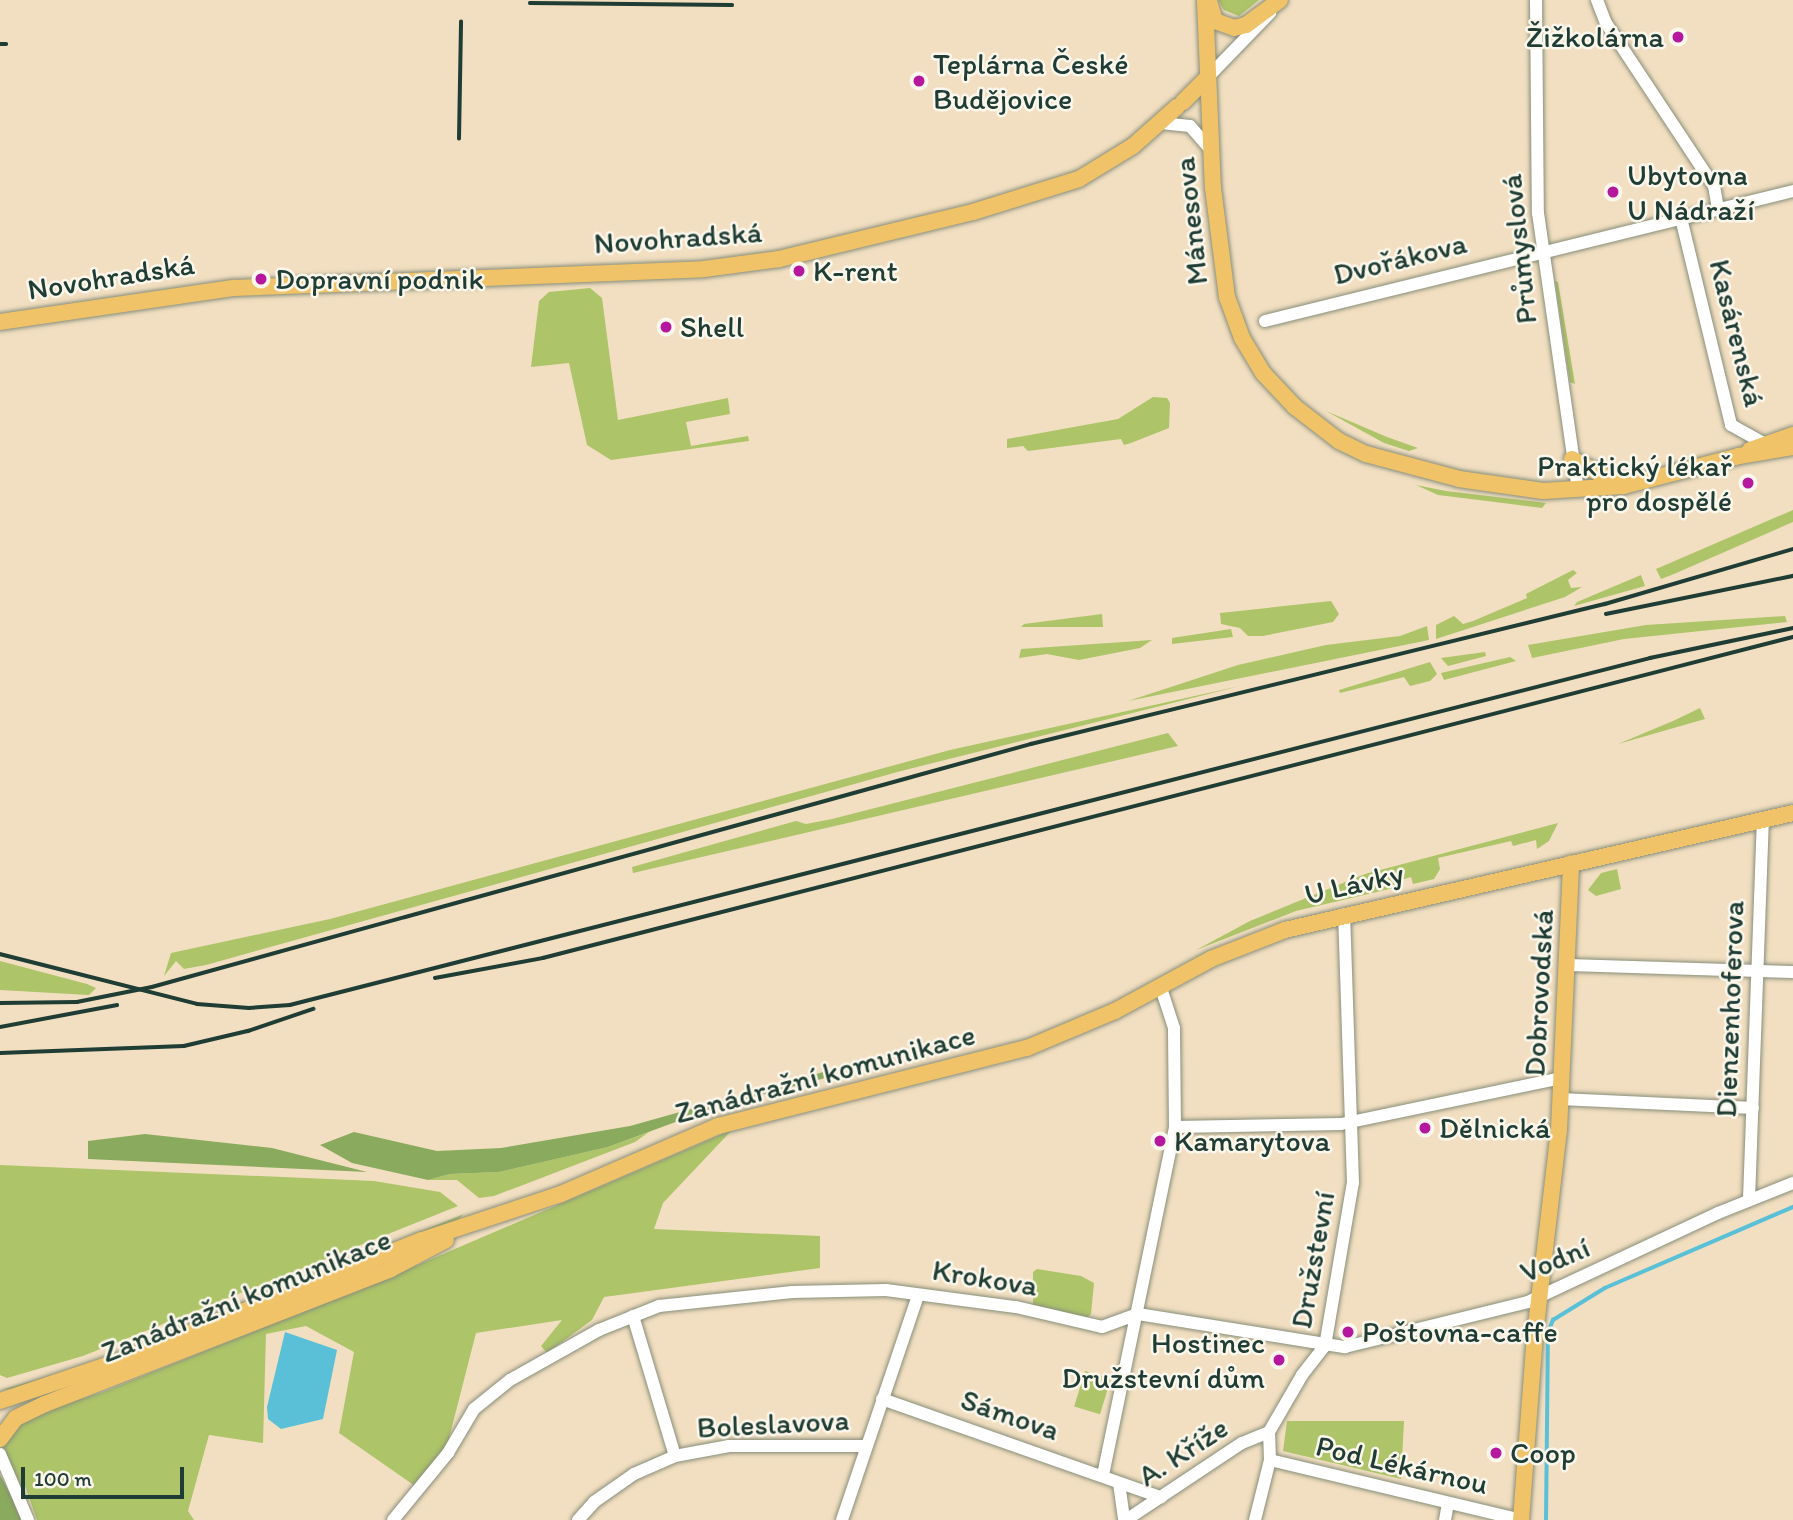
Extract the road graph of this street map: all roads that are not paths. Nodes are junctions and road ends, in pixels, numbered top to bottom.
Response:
1 (1207, 0) edge
2 (1281, 0) edge
3 (1536, 0) edge
4 (1597, 0) edge
5 (1207, 78) junction
6 (1161, 123) junction
7 (1211, 150) junction
8 (1793, 191) edge
9 (1718, 209) junction
10 (1681, 218) junction
11 (1542, 250) junction
12 (1265, 321) dead end
13 (0, 323) edge
14 (1793, 435) edge
15 (1763, 443) junction
16 (1793, 447) edge
17 (1739, 456) junction
18 (1572, 459) junction
19 (1623, 486) junction
20 (1578, 490) junction
21 (1793, 813) edge
22 (1763, 820) junction
23 (1571, 863) junction
24 (1344, 914) junction
25 (1567, 965) junction
26 (1759, 971) junction
27 (1793, 972) edge
28 (1161, 988) junction
29 (1562, 1078) junction
30 (1561, 1099) junction
31 (1753, 1108) junction
32 (1351, 1121) junction
33 (1175, 1127) junction
34 (1793, 1183) edge
35 (1749, 1199) junction
36 (464, 1230) junction
37 (918, 1295) junction
38 (1540, 1297) junction
39 (1138, 1314) junction
40 (634, 1315) junction
41 (1325, 1346) junction
42 (49, 1387) junction
43 (0, 1395) edge
44 (883, 1399) junction
45 (0, 1403) edge
46 (45, 1404) junction
47 (0, 1421) edge
48 (1269, 1432) junction
49 (0, 1438) edge
50 (866, 1446) junction
51 (0, 1454) edge
52 (675, 1455) junction
53 (1270, 1460) junction
54 (2, 1466) edge
55 (1103, 1475) junction
56 (1119, 1483) junction
57 (1161, 1497) junction
58 (1448, 1503) junction
59 (28, 1520) edge
60 (393, 1520) edge
61 (578, 1520) edge
62 (842, 1520) edge
63 (1125, 1520) edge
64 (1255, 1520) edge
65 (1445, 1520) edge
66 (1521, 1520) edge

1 - 2 main road
1 - 5 main road, Mánesova
2 - 5 street, Novohradská
3 - 11 street, Průmyslová
4 - 9 street
5 - 6 main road, Novohradská
5 - 7 main road, Mánesova
6 - 7 street
6 - 13 main road, Novohradská
7 - 20 main road, Mánesova
8 - 9 street, Dvořákova
9 - 10 street, Dvořákova
10 - 11 street, Dvořákova
10 - 15 street, Kasárenská
11 - 12 street, Dvořákova
11 - 18 street, Průmyslová
14 - 15 main road
15 - 17 main road
16 - 17 main road
17 - 19 main road, Mánesova
18 - 19 main road
18 - 20 street, Průmyslová
19 - 20 main road, Mánesova
21 - 22 main road
22 - 23 main road
22 - 26 street, Dienzenhoferova
23 - 24 main road, U Lávky
23 - 25 main road, Dobrovodská
24 - 28 main road, U Lávky
24 - 32 street, Družstevní
25 - 26 street
25 - 29 main road, Dobrovodská
26 - 27 street
26 - 31 street, Dienzenhoferova
28 - 33 street
28 - 36 main road, Zanádražní komunikace
29 - 30 main road, Dobrovodská
29 - 32 street
30 - 31 street
30 - 38 main road, Dobrovodská
31 - 35 street, Dienzenhoferova
32 - 33 street
32 - 41 street, Družstevní
33 - 39 street
34 - 35 street, Vodní
35 - 38 street, Vodní
36 - 42 main road, Zanádražní komunikace
36 - 46 main road, Zanádražní komunikace
37 - 39 street, Krokova
37 - 40 street, Krokova
37 - 44 street
38 - 41 street, Vodní
38 - 66 main road, Dobrovodská
39 - 41 street, Krokova
39 - 55 street
40 - 52 street
40 - 60 street, Krokova
41 - 48 street, Družstevní
42 - 43 main road, Zanádražní komunikace
42 - 45 main road, Zanádražní komunikace
44 - 50 street
44 - 55 street, Sámova
45 - 47 main road
46 - 47 main road, Zanádražní komunikace
46 - 49 main road, Zanádražní komunikace
48 - 53 street
48 - 57 street, A. Kříže
50 - 52 street, Boleslavova
50 - 62 street
51 - 54 street
52 - 61 street, Boleslavova
53 - 58 street, Pod Lékárnou
53 - 64 street
54 - 59 street
55 - 56 street, Sámova
56 - 57 street, Sámova
56 - 63 street
57 - 63 street, A. Kříže
58 - 65 street
58 - 66 street, Pod Lékárnou

